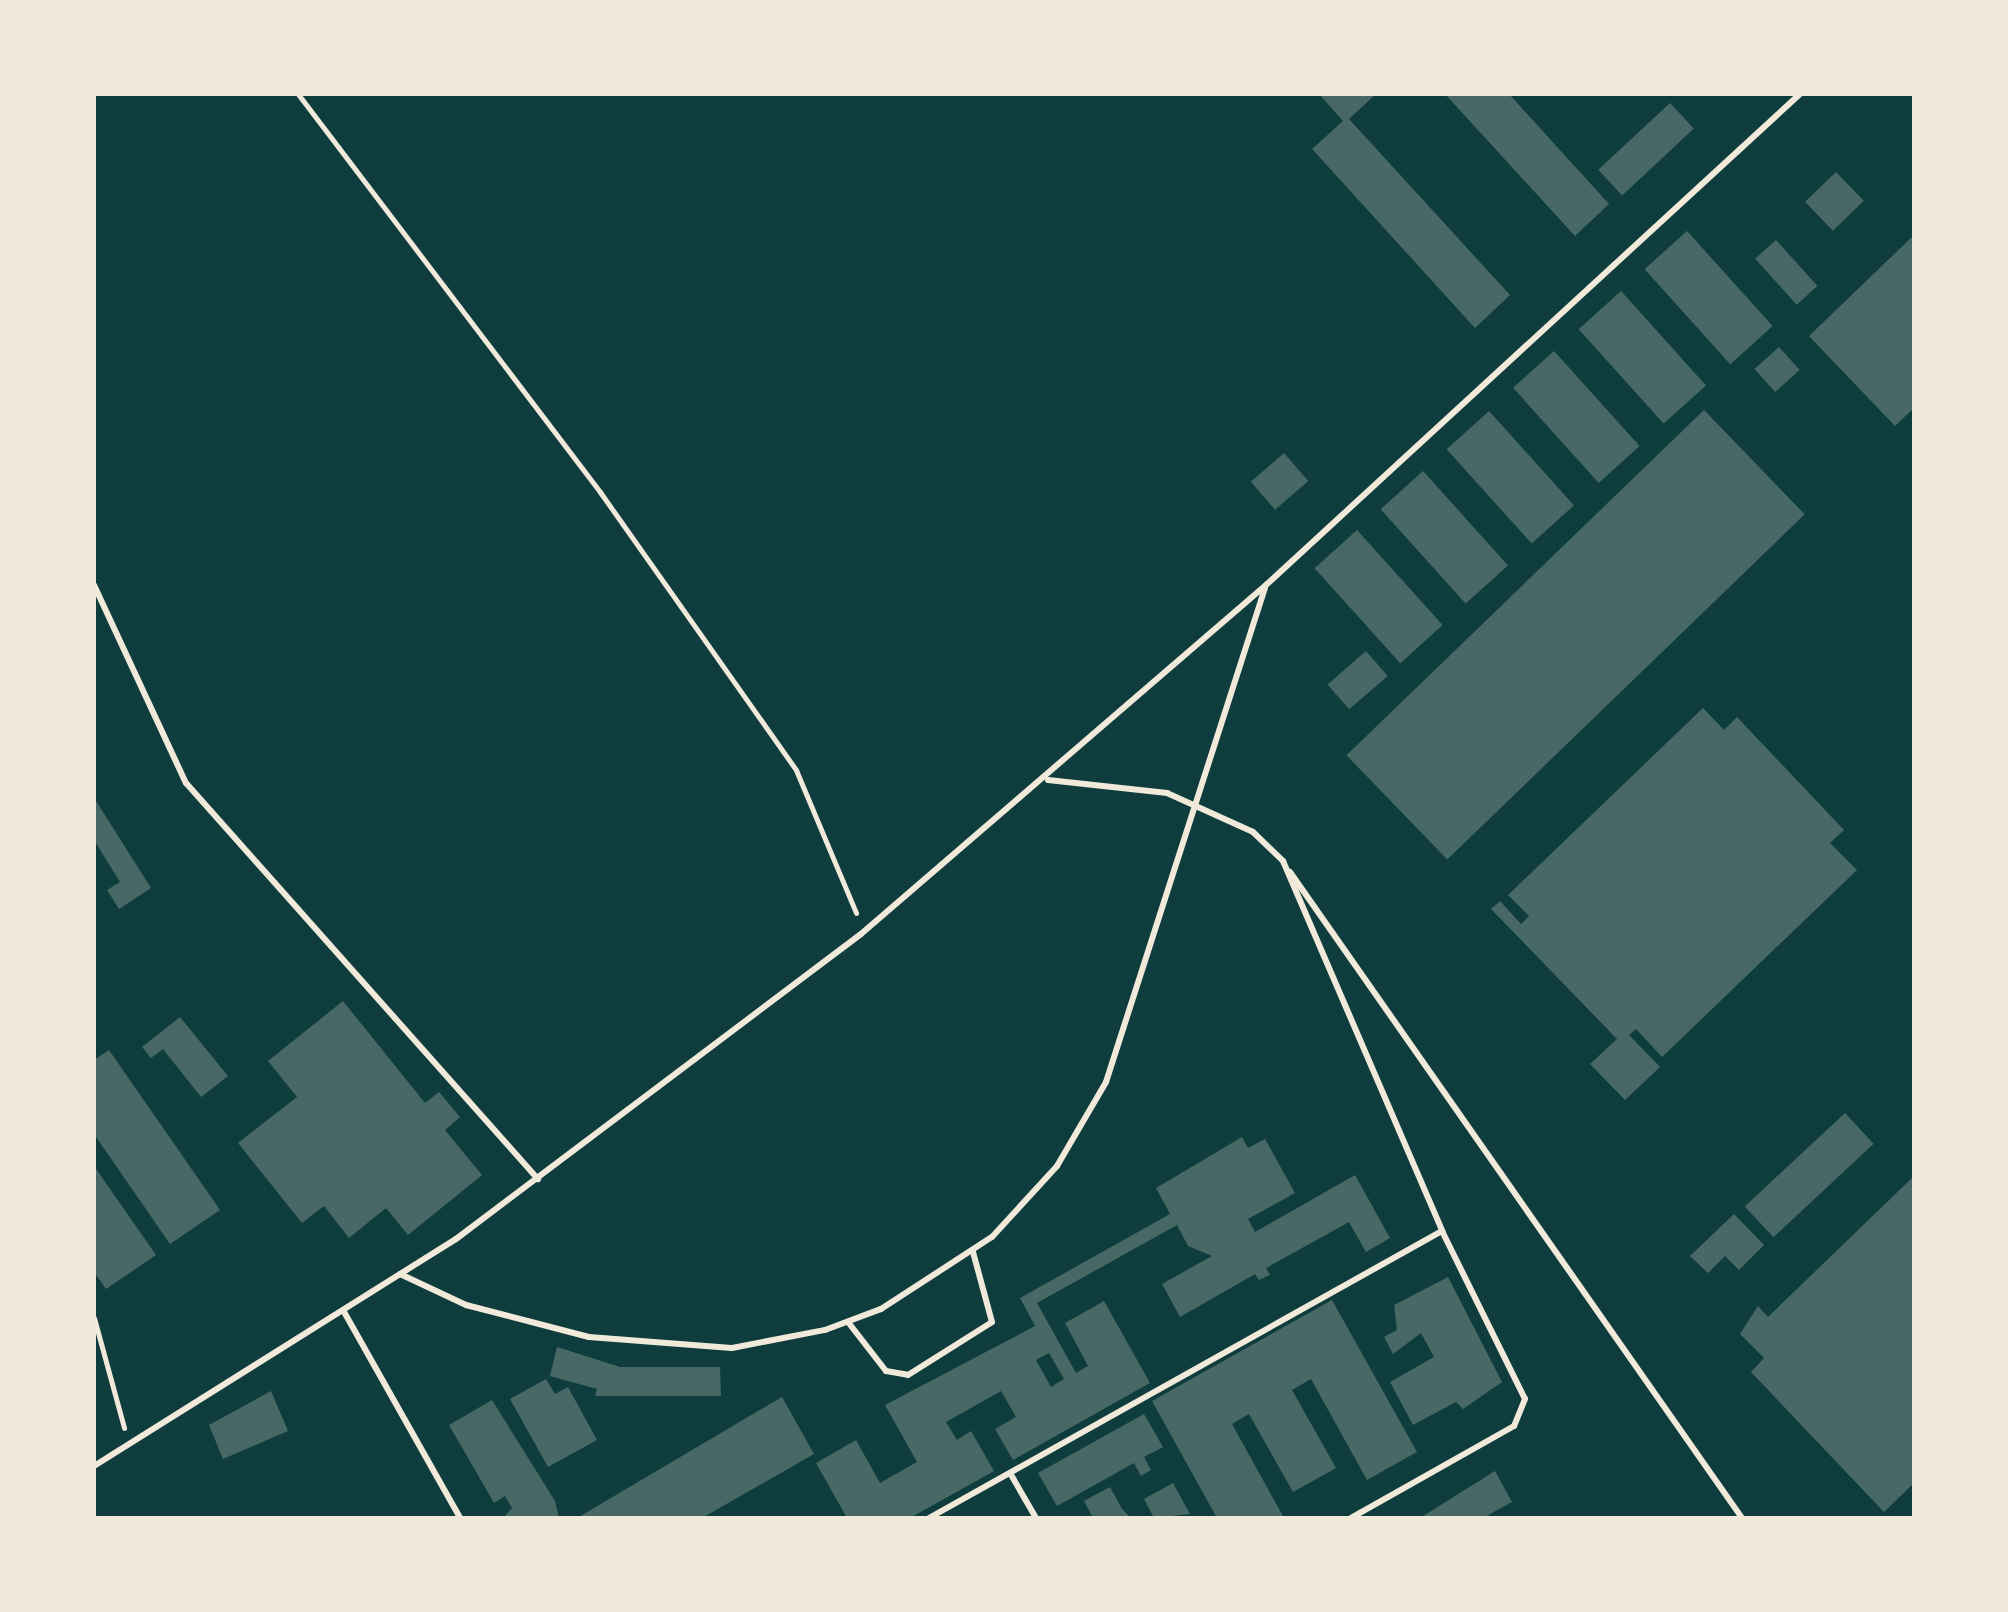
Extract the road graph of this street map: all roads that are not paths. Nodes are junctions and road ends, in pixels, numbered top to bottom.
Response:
1 (1800, 94) edge
2 (94, 585) edge
3 (1266, 585) junction
4 (1048, 780) junction
5 (1197, 805) junction
6 (1283, 861) junction
7 (538, 1179) junction
8 (1442, 1231) junction
9 (973, 1252) junction
10 (400, 1274) junction
11 (343, 1310) junction
12 (848, 1322) junction
13 (94, 1466) edge
14 (1010, 1473) junction
15 (460, 1518) edge
16 (929, 1518) edge
17 (1036, 1518) edge
18 (1351, 1518) edge
19 (1742, 1518) edge

1 - 3 lane
2 - 7 lane
3 - 4 lane
3 - 5 lane
4 - 5 lane
4 - 7 lane
5 - 6 lane
5 - 9 lane
6 - 8 lane
6 - 19 lane
7 - 10 lane
8 - 14 lane
8 - 18 lane
9 - 12 lane
9 - 12 lane
10 - 11 lane
10 - 12 lane
11 - 13 lane
11 - 15 lane
14 - 16 lane
14 - 17 lane

